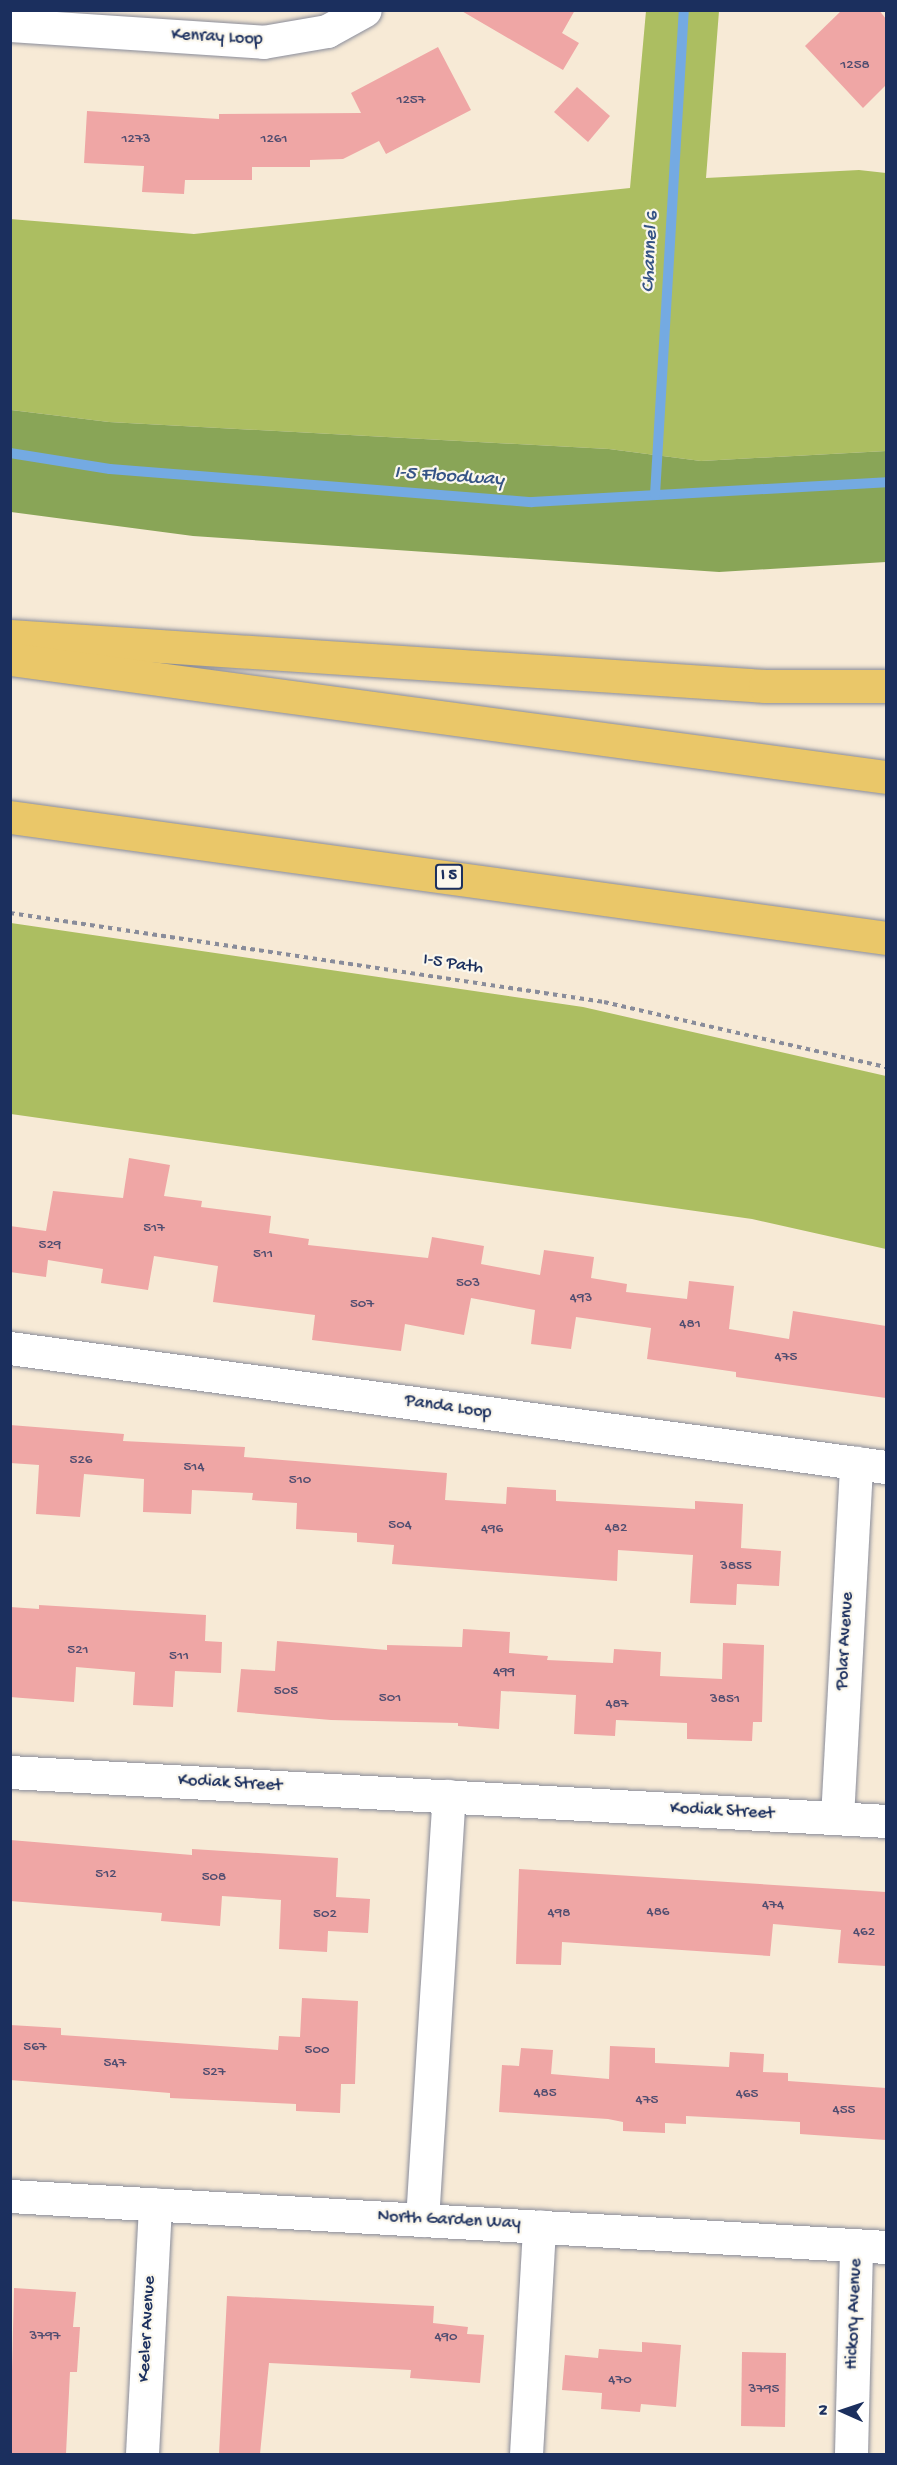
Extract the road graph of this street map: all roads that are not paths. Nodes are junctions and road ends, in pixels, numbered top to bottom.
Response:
1 (365, 10) edge
2 (64, 19) edge
3 (10, 25) edge
4 (10, 636) edge
5 (10, 659) edge
6 (886, 686) edge
7 (886, 777) edge
8 (10, 817) edge
9 (886, 938) edge
10 (10, 1348) edge
11 (871, 1465) edge
12 (10, 1772) edge
13 (449, 1796) junction
14 (837, 1818) junction
15 (886, 1821) edge
16 (10, 2196) edge
17 (155, 2204) junction
18 (422, 2220) junction
19 (539, 2226) junction
20 (871, 2246) edge
21 (142, 2454) edge
22 (526, 2454) edge
23 (851, 2454) edge

1 - 2 street, Kenray Loop
2 - 3 street, Kenray Loop
4 - 6 highway
5 - 7 highway
8 - 9 highway, I 5
10 - 11 street, Panda Loop
11 - 14 street, Polar Avenue
12 - 13 street, Kodiak Street
13 - 14 street, Kodiak Street
13 - 18 street
14 - 15 street, Kodiak Street
16 - 17 street, North Garden Way
17 - 18 street, North Garden Way
17 - 21 street, Keeler Avenue
18 - 19 street, North Garden Way
19 - 20 street, North Garden Way
19 - 22 street
20 - 23 street, Hickory Avenue

